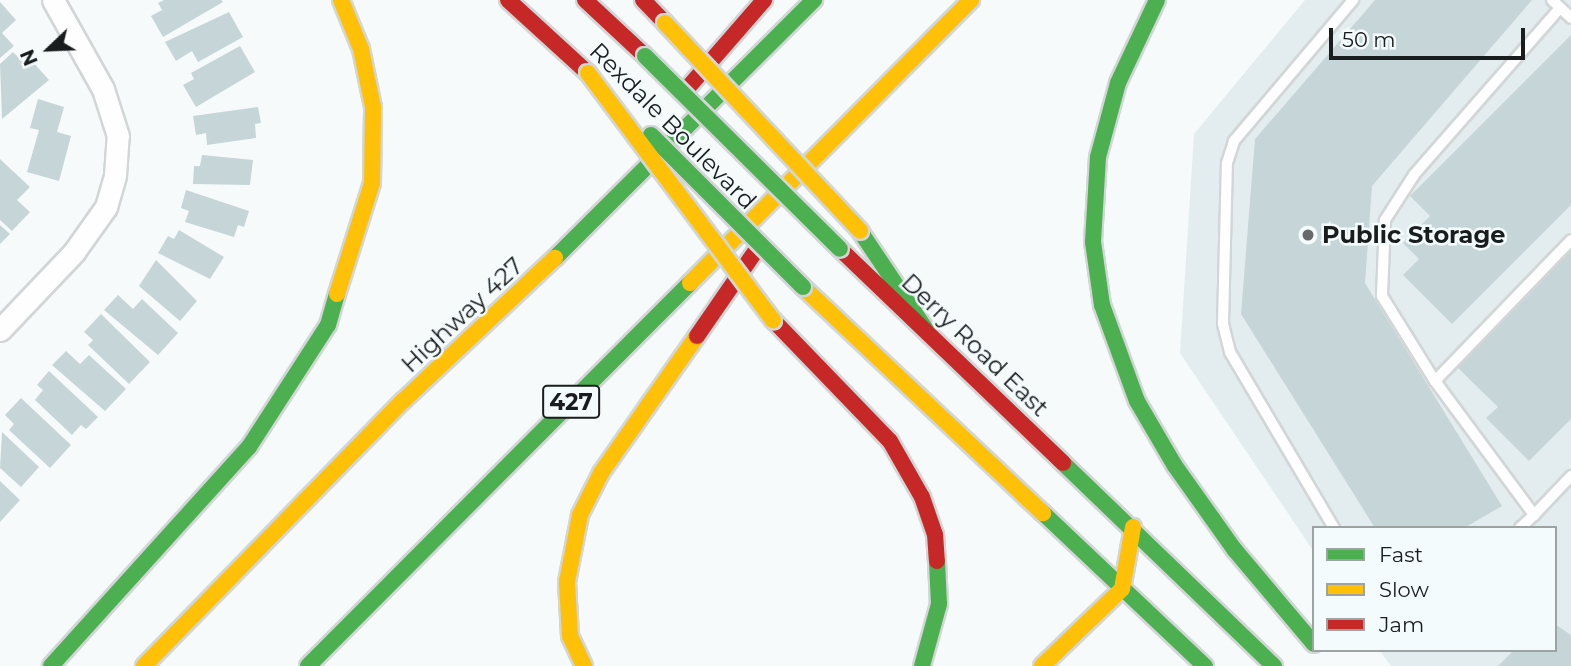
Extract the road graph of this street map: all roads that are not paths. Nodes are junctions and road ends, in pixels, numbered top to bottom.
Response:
1 (53, 0) edge
2 (341, 0) edge
3 (508, 0) edge
4 (585, 0) edge
5 (643, 0) edge
6 (764, 0) edge
7 (814, 0) edge
8 (971, 0) edge
9 (1157, 0) edge
10 (1353, 0) edge
11 (1556, 4) edge
12 (1571, 18) edge
13 (645, 56) joint
14 (588, 73) junction
15 (834, 138) junction
16 (627, 159) dead end
17 (608, 180) dead end
18 (582, 233) junction
19 (1571, 240) edge
20 (0, 330) edge
21 (927, 331) junction
22 (1435, 381) junction
23 (1571, 476) edge
24 (1534, 515) junction
25 (1334, 526) edge
26 (1522, 526) edge
27 (1133, 527) junction
28 (1122, 589) junction
29 (1312, 642) edge
30 (51, 666) edge
31 (144, 666) edge
32 (308, 666) edge
33 (584, 666) edge
34 (922, 666) edge
35 (1042, 666) edge
36 (1205, 666) edge
37 (1274, 666) edge

1 - 20 street
2 - 30 main road
3 - 14 main road, Rexdale Boulevard
4 - 13 main road, Rexdale Boulevard
5 - 21 main road, bridge
6 - 16 main road
7 - 18 main road, Highway 427
8 - 15 main road, 427
9 - 29 main road
10 - 25 lane
11 - 12 lane
11 - 22 lane
13 - 21 main road, Derry Road East, bridge
14 - 28 main road, Rexdale Boulevard, bridge
14 - 34 main road, bridge
15 - 32 main road, 427
15 - 33 main road
17 - 18 main road
18 - 31 main road, Highway 427
19 - 22 lane
21 - 27 main road, Derry Road East
22 - 24 lane
23 - 24 lane
24 - 26 lane
27 - 28 main road
27 - 37 main road, Derry Road East
28 - 35 main road
28 - 36 main road

